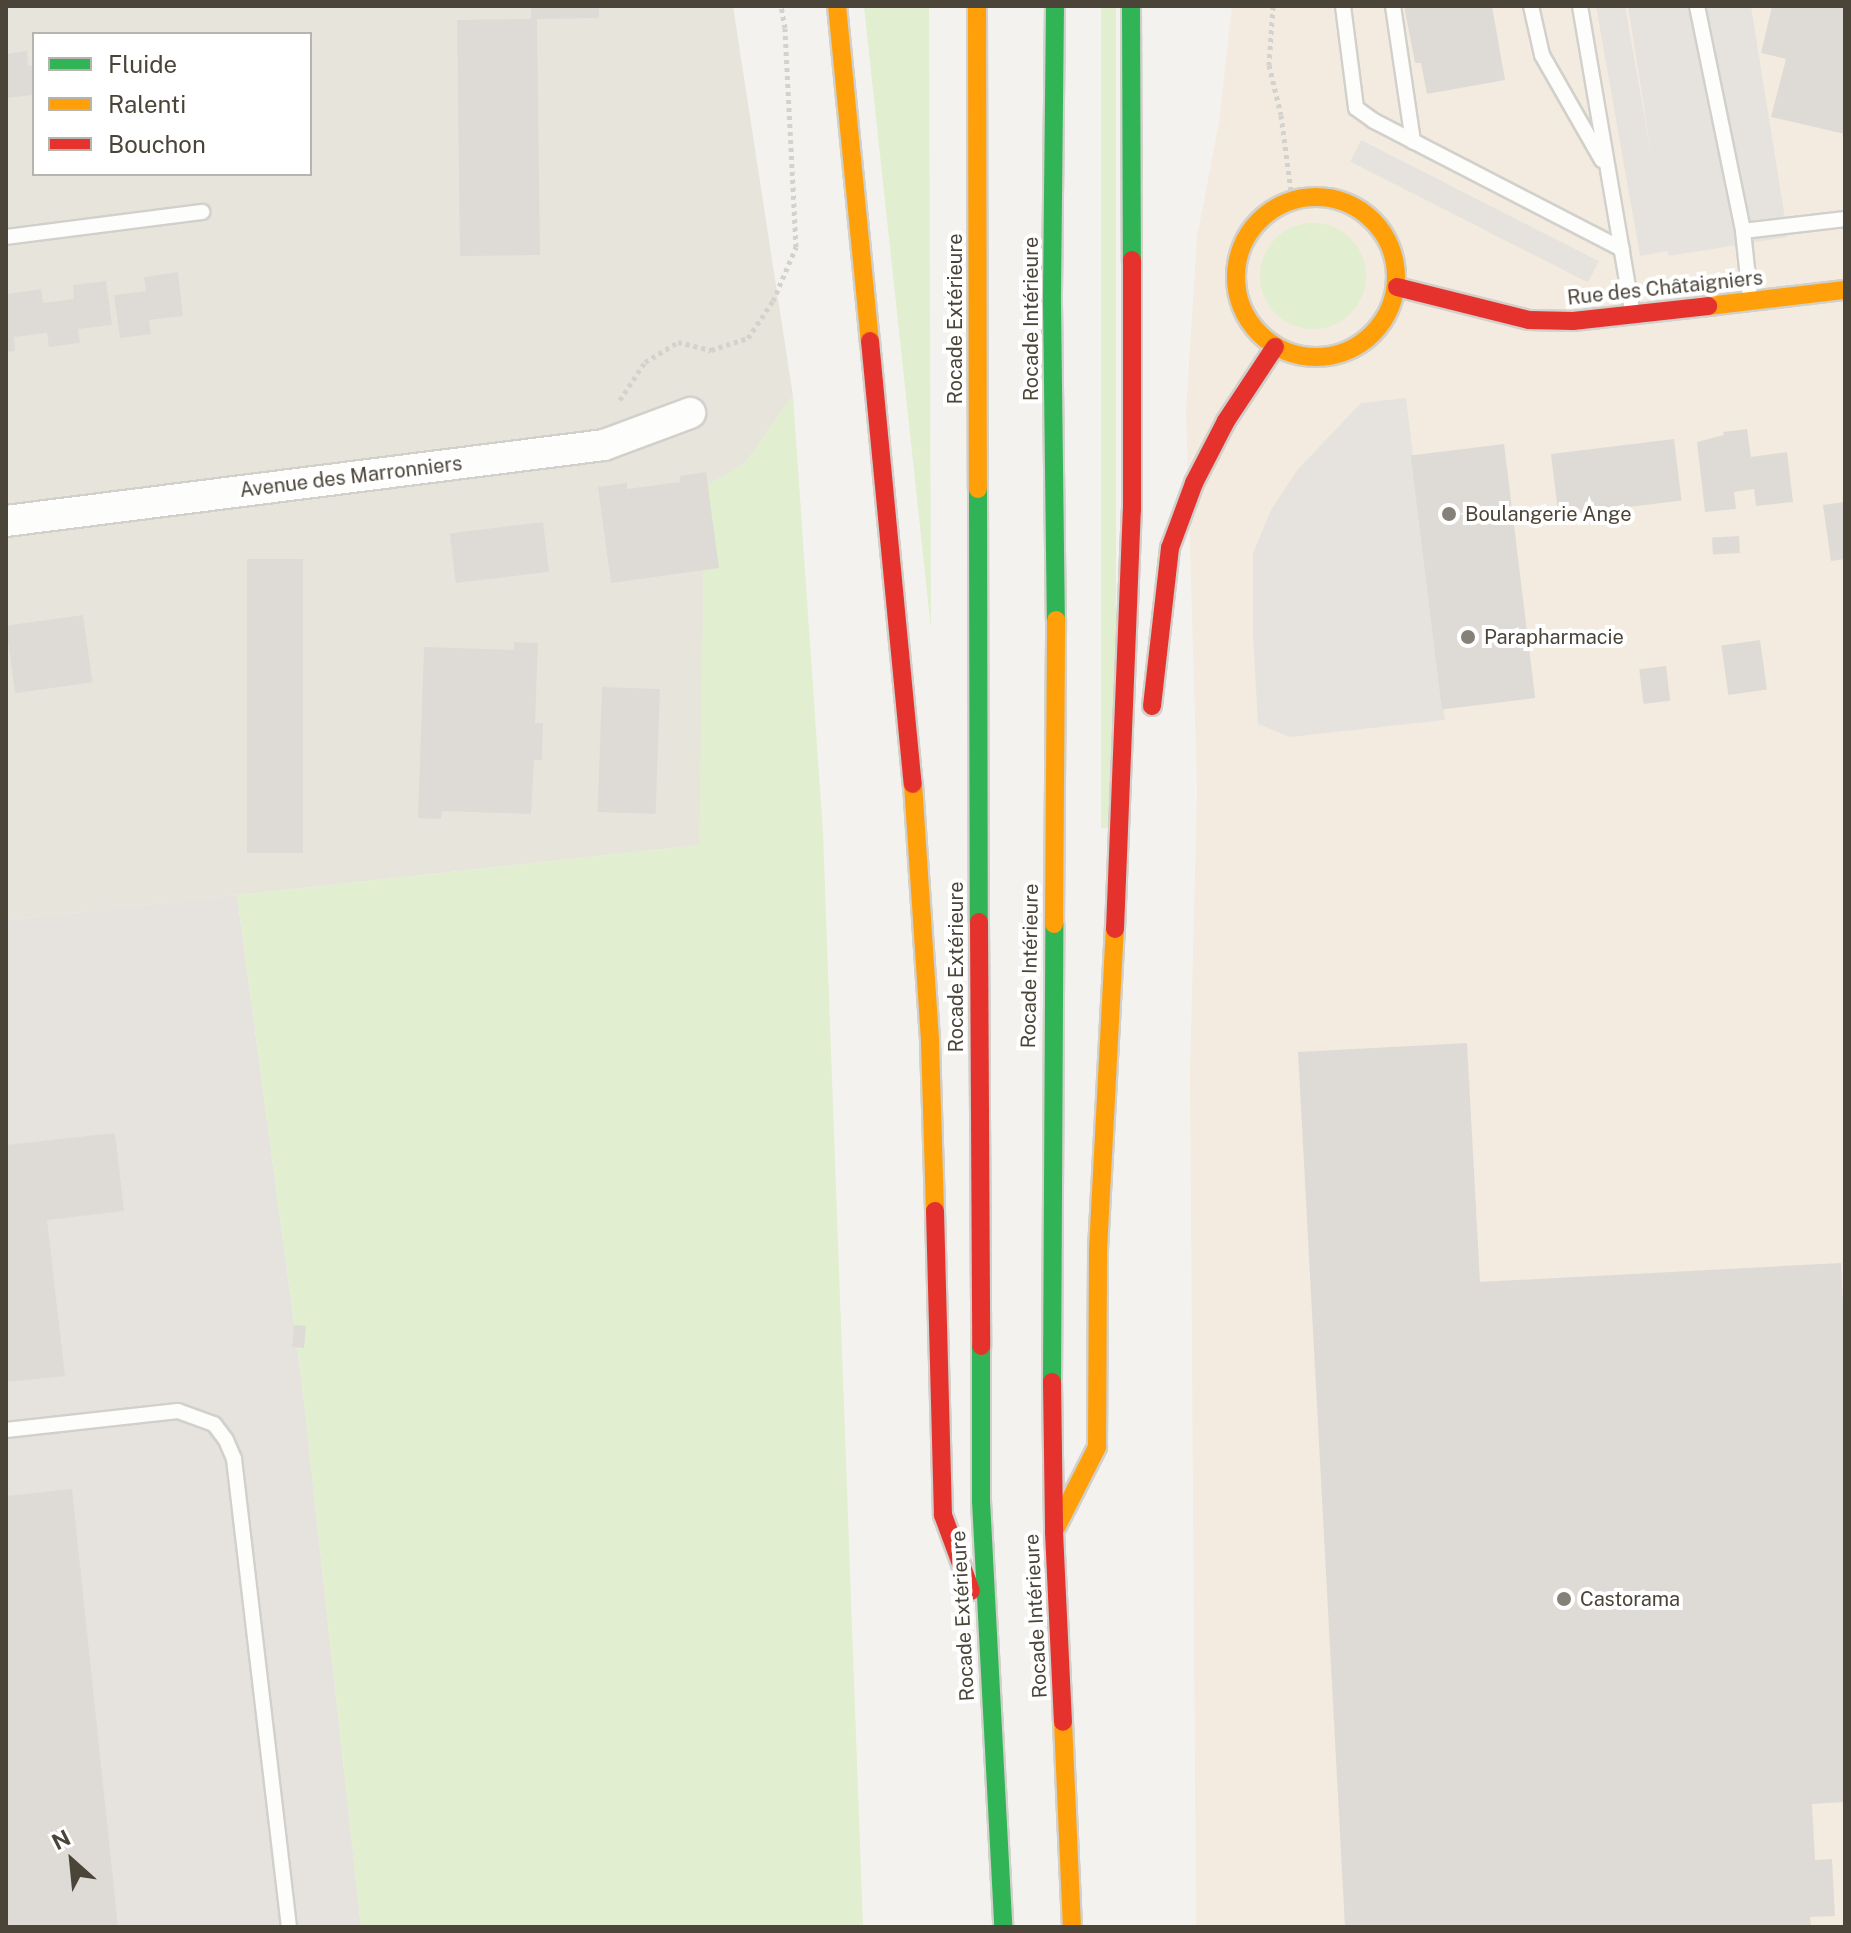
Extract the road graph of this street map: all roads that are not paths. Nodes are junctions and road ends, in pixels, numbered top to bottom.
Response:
1 (837, 6) edge
2 (977, 6) edge
3 (1055, 6) edge
4 (1131, 6) edge
5 (1343, 6) edge
6 (1393, 6) edge
7 (1531, 6) edge
8 (1580, 6) edge
9 (1697, 6) edge
10 (1413, 142) junction
11 (1609, 171) junction
12 (202, 212) dead end
13 (1845, 219) edge
14 (1743, 231) junction
15 (6, 237) edge
16 (1622, 249) junction
17 (1397, 287) junction
18 (1845, 290) edge
19 (1751, 301) junction
20 (1633, 316) junction
21 (1275, 347) junction
22 (690, 413) dead end
23 (6, 521) edge
24 (1149, 728) dead end
25 (1139, 820) dead end
26 (1111, 1038) junction
27 (6, 1430) edge
28 (1054, 1532) junction
29 (985, 1631) junction
30 (289, 1927) edge
31 (1003, 1927) edge
32 (1072, 1927) edge

1 - 29 main road
2 - 29 main road, Rocade Extérieure
3 - 28 main road, Rocade Intérieure
4 - 26 main road
5 - 10 lane
6 - 10 lane
7 - 11 lane
8 - 11 lane
9 - 14 lane
10 - 16 lane
11 - 16 lane
12 - 15 lane
13 - 14 lane
14 - 19 lane
16 - 20 lane
17 - 20 main road, Rue des Châtaigniers
17 - 21 main road
17 - 21 main road
18 - 19 main road, Rue des Châtaigniers
19 - 20 main road, Rue des Châtaigniers
21 - 24 main road
22 - 23 street, Avenue des Marronniers
25 - 26 main road
26 - 28 main road
27 - 30 lane
28 - 32 main road, Rocade Intérieure
29 - 31 main road, Rocade Extérieure

